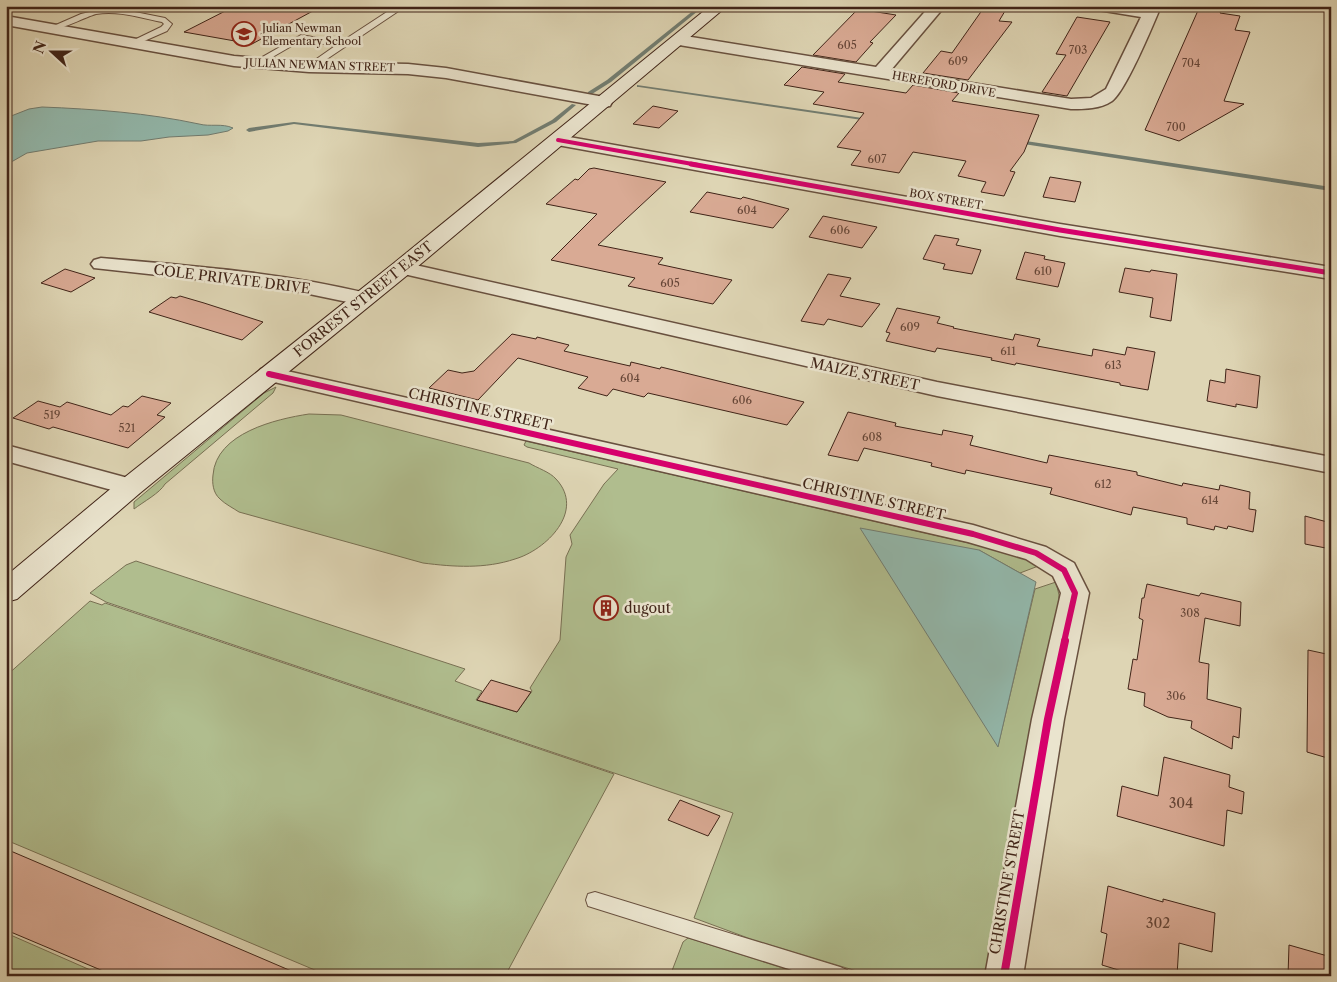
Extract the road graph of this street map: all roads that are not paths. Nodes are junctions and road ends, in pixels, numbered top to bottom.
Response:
1 (402, 6) edge
2 (720, 6) edge
3 (938, 6) edge
4 (1098, 6) edge
5 (1153, 10) edge
6 (6, 20) edge
7 (53, 28) junction
8 (679, 40) junction
9 (135, 43) junction
10 (342, 45) junction
11 (254, 64) junction
12 (309, 67) junction
13 (880, 72) junction
14 (604, 102) junction
15 (558, 140) junction
16 (101, 264) dead end
17 (402, 268) junction
18 (1331, 274) edge
19 (362, 299) junction
20 (269, 374) junction
21 (6, 453) edge
22 (1331, 464) edge
23 (130, 487) junction
24 (6, 592) edge
25 (595, 900) dead end
26 (840, 976) edge
27 (1004, 976) edge

1 - 10 lane
2 - 8 main road, FORREST STREET EAST
3 - 13 street
4 - 5 street
5 - 13 street, HEREFORD DRIVE
6 - 7 street, JULIAN NEWMAN STREET
7 - 9 street, JULIAN NEWMAN STREET
7 - 9 lane
8 - 13 street, HEREFORD DRIVE
8 - 14 main road, FORREST STREET EAST
9 - 11 street, JULIAN NEWMAN STREET
10 - 11 lane
10 - 12 lane
11 - 12 street, JULIAN NEWMAN STREET
12 - 14 street, JULIAN NEWMAN STREET
14 - 15 main road, FORREST STREET EAST
15 - 17 main road, FORREST STREET EAST
15 - 18 street, BOX STREET
16 - 19 street, COLE PRIVATE DRIVE
17 - 19 main road, FORREST STREET EAST
17 - 22 street, MAIZE STREET
19 - 20 main road, FORREST STREET EAST
20 - 23 main road, FORREST STREET EAST
20 - 27 street, CHRISTINE STREET
21 - 23 street
23 - 24 main road, FORREST STREET EAST
25 - 26 lane

